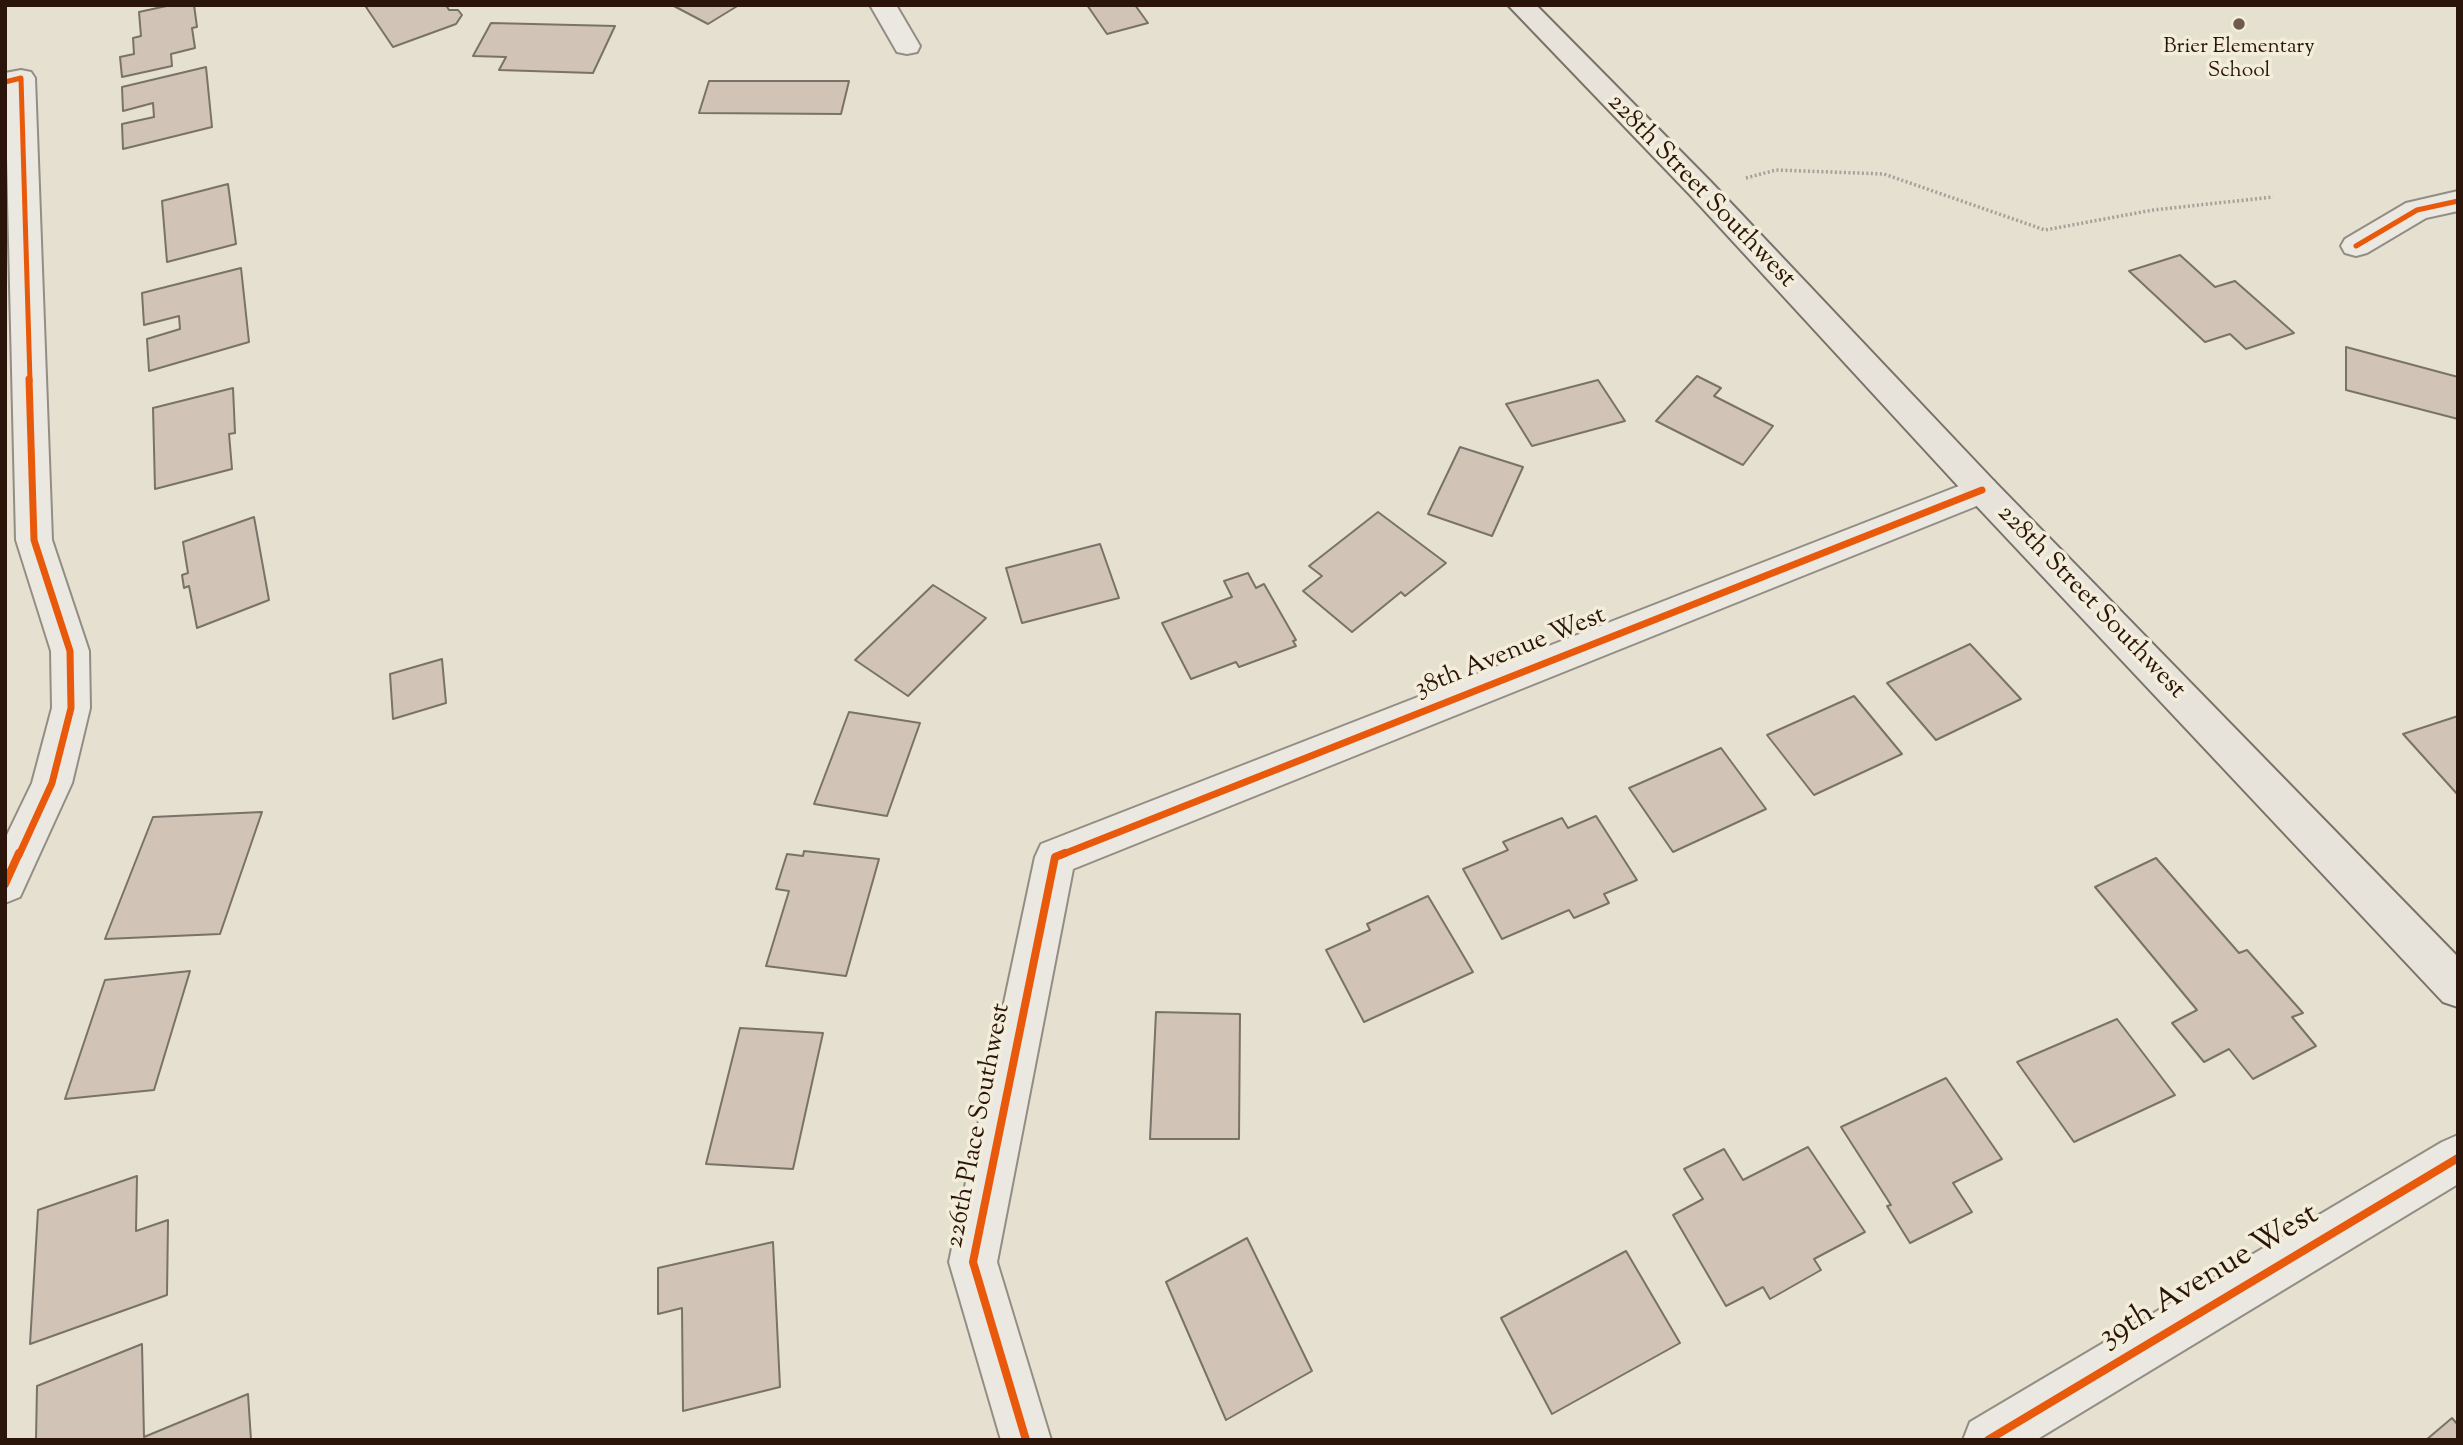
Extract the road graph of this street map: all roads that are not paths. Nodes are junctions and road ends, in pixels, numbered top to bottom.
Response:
1 (883, 5) edge
2 (1521, 5) edge
3 (907, 46) dead end
4 (13, 80) edge
5 (2458, 201) edge
6 (2356, 246) dead end
7 (1982, 490) junction
8 (1055, 857) joint
9 (5, 884) edge
10 (2458, 987) edge
11 (2458, 1158) edge
12 (1026, 1440) edge
13 (1988, 1440) edge

1 - 3 street
2 - 7 main road, 228th Street Southwest
4 - 9 street
5 - 6 street
7 - 8 street, 38th Avenue West
7 - 10 main road, 228th Street Southwest
8 - 12 street, 226th Place Southwest
11 - 13 street, 39th Avenue West

